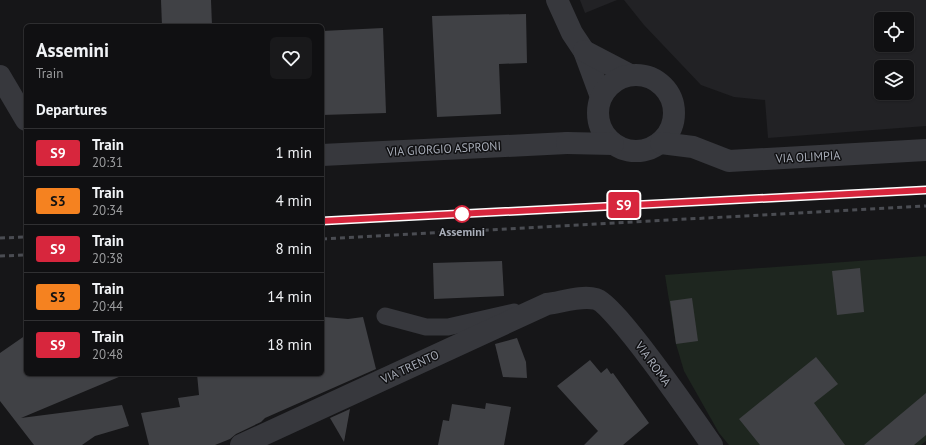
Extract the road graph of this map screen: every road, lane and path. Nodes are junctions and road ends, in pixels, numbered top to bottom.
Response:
1 (557, 0) edge
2 (584, 51) junction
3 (630, 75) junction
4 (0, 76) edge
5 (599, 104) junction
6 (675, 110) junction
7 (24, 117) edge
8 (567, 143) junction
9 (661, 143) junction
10 (613, 144) junction
11 (693, 147) junction
12 (926, 150) edge
13 (324, 155) edge
14 (583, 298) joint
15 (548, 304) junction
16 (385, 316) dead end
17 (242, 445) edge
18 (712, 445) edge

1 - 2 street
2 - 3 street
2 - 5 street
3 - 5 street
3 - 6 street
4 - 7 street
5 - 8 street
5 - 10 street
6 - 9 street
6 - 11 street
8 - 10 street, VIA GIORGIO ASPRONI
8 - 13 street, VIA GIORGIO ASPRONI
9 - 10 street
9 - 11 street, VIA OLIMPIA
11 - 12 street, VIA OLIMPIA
14 - 15 street, VIA TRENTO
14 - 18 street, VIA ROMA
15 - 16 lane
15 - 17 street, VIA TRENTO

